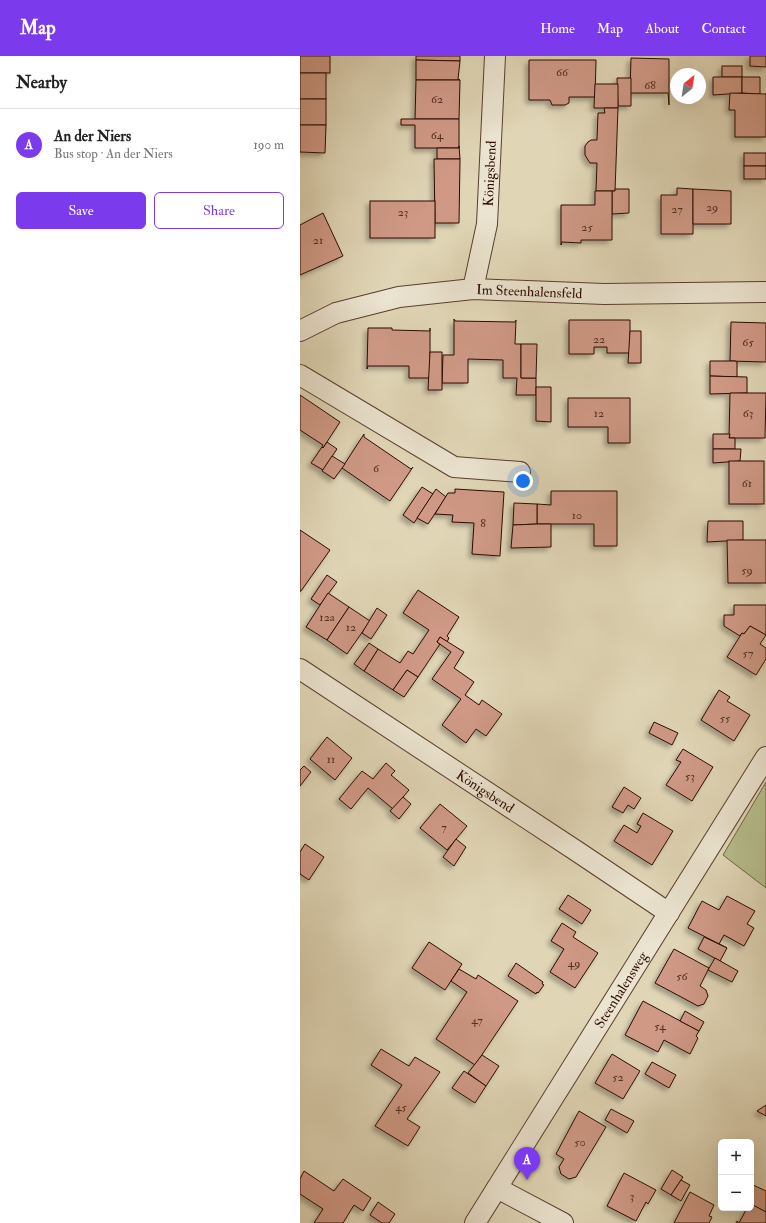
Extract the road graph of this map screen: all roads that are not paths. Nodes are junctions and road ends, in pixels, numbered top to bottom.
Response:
1 (495, 56) edge
2 (473, 289) junction
3 (766, 292) edge
4 (300, 331) edge
5 (300, 375) edge
6 (520, 472) dead end
7 (301, 673) edge
8 (766, 757) edge
9 (670, 913) junction
10 (497, 1188) junction
11 (476, 1223) edge
12 (563, 1223) edge

1 - 2 street, Königsbend
2 - 3 street, Im Steenhalensfeld
2 - 4 street, Im Steenhalensfeld
5 - 6 street
7 - 9 street, Königsbend
8 - 9 street, Steenhalensweg
9 - 10 street, Steenhalensweg
10 - 11 street, Steenhalensweg
10 - 12 street

